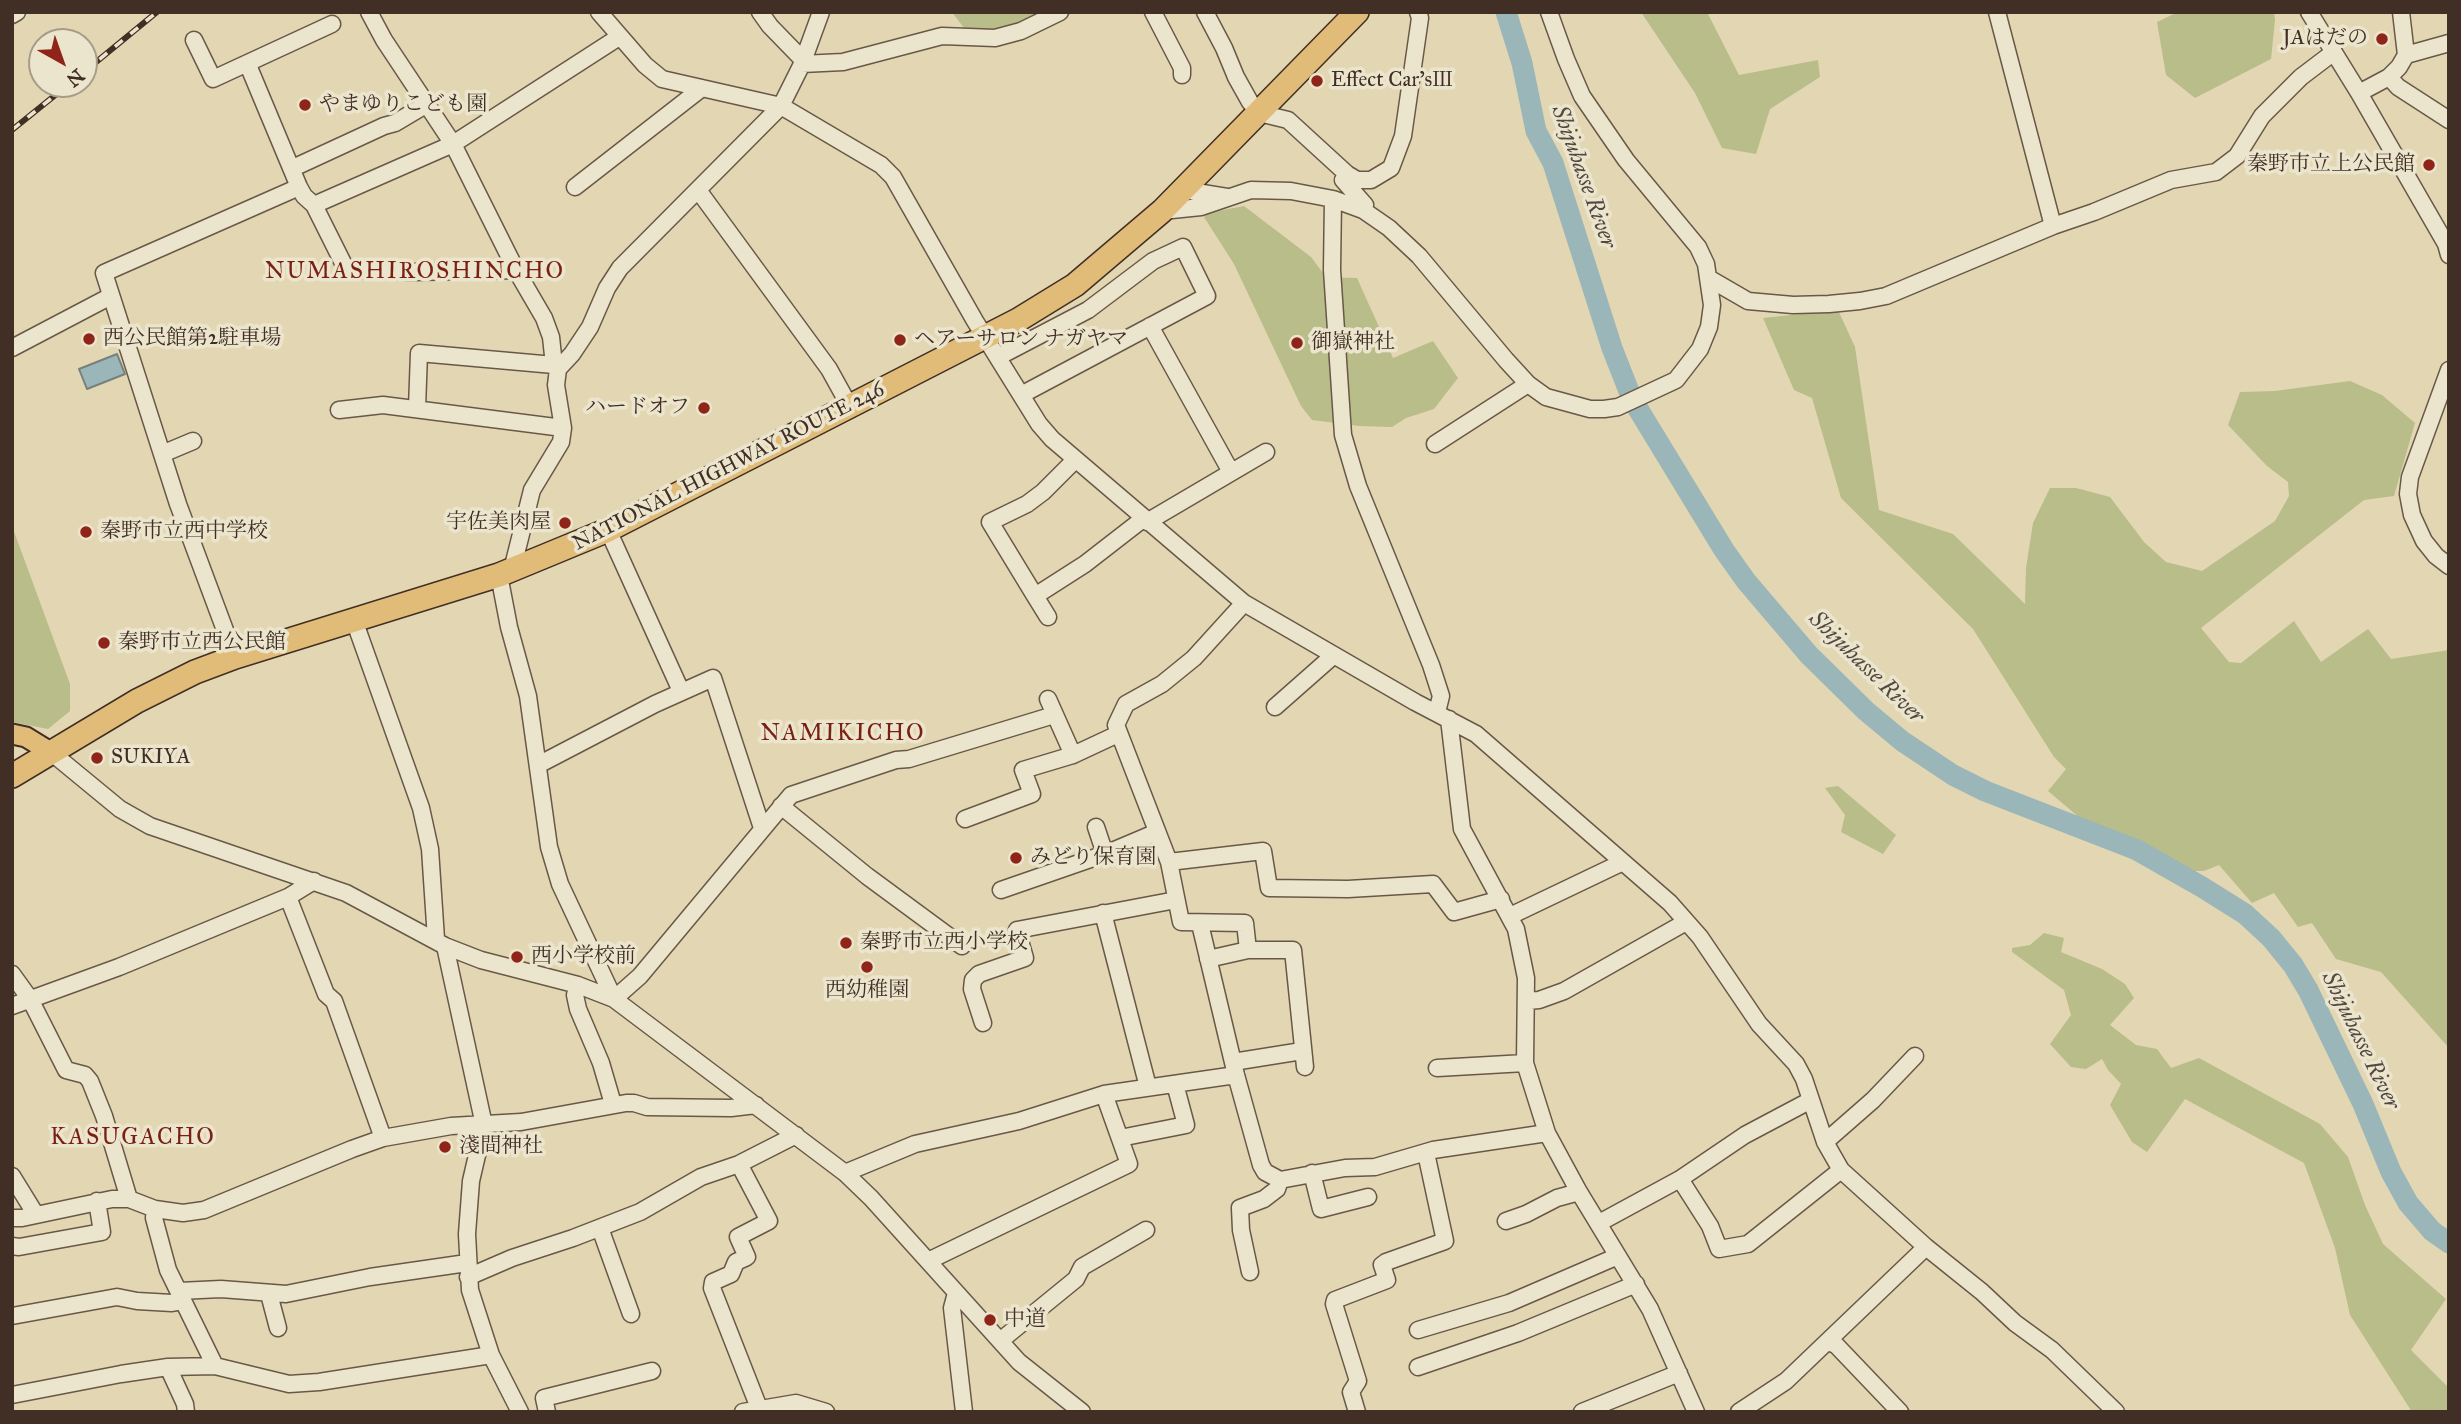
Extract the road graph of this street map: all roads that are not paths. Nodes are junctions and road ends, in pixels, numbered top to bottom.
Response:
1 (18, 12) edge
2 (369, 12) edge
3 (599, 12) edge
4 (761, 12) edge
5 (821, 12) edge
6 (1060, 12) edge
7 (1153, 12) edge
8 (1205, 12) edge
9 (1357, 12) edge
10 (1418, 12) edge
11 (1549, 12) edge
12 (1997, 12) edge
13 (2309, 12) edge
14 (2401, 12) edge
15 (12, 15) edge
16 (332, 24) dead end
17 (620, 37) junction
18 (194, 40) dead end
19 (2449, 44) edge
20 (2334, 52) junction
21 (2406, 55) junction
22 (803, 62) junction
23 (247, 65) junction
24 (1182, 75) dead end
25 (2389, 77) junction
26 (702, 88) junction
27 (2359, 93) junction
28 (427, 104) junction
29 (781, 106) junction
30 (1259, 113) junction
31 (2449, 120) edge
32 (453, 144) junction
33 (293, 168) junction
34 (1347, 174) junction
35 (299, 187) junction
36 (575, 187) dead end
37 (698, 190) junction
38 (1184, 190) junction
39 (1230, 197) junction
40 (1333, 199) junction
41 (314, 205) junction
42 (1363, 210) junction
43 (1162, 211) junction
44 (2053, 226) junction
45 (2448, 249) edge
46 (516, 270) junction
47 (1710, 279) junction
48 (111, 296) junction
49 (1150, 326) junction
50 (985, 337) junction
51 (12, 348) edge
52 (998, 357) junction
53 (556, 367) junction
54 (2449, 370) edge
55 (1528, 384) junction
56 (1021, 394) junction
57 (850, 407) junction
58 (418, 408) junction
59 (340, 410) dead end
60 (563, 428) junction
61 (193, 441) dead end
62 (1435, 444) dead end
63 (1266, 452) dead end
64 (162, 454) junction
65 (1075, 460) junction
66 (1231, 472) junction
67 (1145, 520) junction
68 (608, 530) junction
69 (2449, 566) edge
70 (506, 572) junction
71 (1035, 596) junction
72 (1244, 603) junction
73 (1048, 617) dead end
74 (354, 620) junction
75 (1334, 655) junction
76 (235, 657) junction
77 (681, 691) junction
78 (1048, 699) dead end
79 (1275, 707) dead end
80 (1054, 715) junction
81 (1443, 716) junction
82 (12, 734) edge
83 (1118, 734) junction
84 (52, 753) junction
85 (1073, 755) junction
86 (538, 765) junction
87 (12, 776) edge
88 (781, 806) junction
89 (965, 818) dead end
90 (1096, 827) dead end
91 (762, 828) junction
92 (1157, 832) junction
93 (1105, 854) junction
94 (1169, 862) junction
95 (1623, 862) junction
96 (314, 881) junction
97 (1001, 890) dead end
98 (288, 897) junction
99 (1501, 899) junction
100 (1176, 900) junction
101 (1103, 913) junction
102 (1510, 916) junction
103 (1686, 922) junction
104 (1199, 924) junction
105 (440, 943) junction
106 (962, 946) dead end
107 (1248, 950) junction
108 (1208, 958) junction
109 (12, 974) edge
110 (578, 985) junction
111 (30, 999) junction
112 (614, 999) junction
113 (1527, 1001) junction
114 (12, 1006) edge
115 (983, 1023) dead end
116 (1914, 1056) dead end
117 (1525, 1063) junction
118 (1437, 1068) dead end
119 (1234, 1069) junction
120 (1175, 1084) junction
121 (1148, 1087) junction
122 (1104, 1094) junction
123 (1812, 1102) junction
124 (613, 1104) junction
125 (756, 1105) junction
126 (484, 1125) junction
127 (1839, 1130) junction
128 (1547, 1133) junction
129 (796, 1135) junction
130 (383, 1138) junction
131 (1119, 1138) junction
132 (1825, 1142) junction
133 (1426, 1153) junction
134 (739, 1164) junction
135 (1841, 1170) junction
136 (845, 1173) junction
137 (1312, 1173) junction
138 (12, 1176) edge
139 (1280, 1180) junction
140 (1680, 1180) junction
141 (1578, 1192) junction
142 (1368, 1197) dead end
143 (129, 1199) junction
144 (97, 1201) junction
145 (155, 1209) junction
146 (24, 1217) edge
147 (1506, 1221) dead end
148 (1599, 1223) junction
149 (600, 1228) junction
150 (1146, 1230) dead end
151 (16, 1247) edge
152 (1926, 1247) junction
153 (1618, 1256) junction
154 (928, 1261) junction
155 (467, 1270) junction
156 (1250, 1272) dead end
157 (1636, 1284) junction
158 (956, 1293) junction
159 (269, 1294) junction
160 (181, 1296) junction
161 (631, 1314) dead end
162 (12, 1316) edge
163 (278, 1328) dead end
164 (1418, 1331) dead end
165 (1000, 1341) junction
166 (1828, 1342) junction
167 (491, 1355) junction
168 (215, 1366) junction
169 (167, 1367) junction
170 (1418, 1367) dead end
171 (652, 1371) dead end
172 (1679, 1373) junction
173 (12, 1395) edge
174 (751, 1410) edge
175 (186, 1412) edge
176 (520, 1412) edge
177 (547, 1412) edge
178 (826, 1412) edge
179 (964, 1412) edge
180 (1082, 1412) edge
181 (1357, 1412) edge
182 (1583, 1412) edge
183 (1696, 1412) edge
184 (1739, 1412) edge
185 (1900, 1412) edge
186 (2116, 1412) edge

1 - 15 street
2 - 28 street
3 - 17 street
4 - 22 street
5 - 22 street
6 - 22 street
7 - 24 street
8 - 30 street
9 - 30 highway, NATIONAL HIGHWAY ROUTE 246
10 - 34 street
11 - 47 street
12 - 44 street
13 - 20 street
14 - 21 street
16 - 23 street
17 - 26 street
17 - 32 street
18 - 23 street
19 - 21 street
20 - 27 street
20 - 44 street
21 - 25 street
22 - 29 street
23 - 33 street
25 - 27 street
25 - 31 street
26 - 29 street
26 - 36 street
27 - 45 street
28 - 32 street
28 - 33 street
29 - 37 street
29 - 50 street
30 - 34 street
30 - 38 highway, NATIONAL HIGHWAY ROUTE 246
32 - 41 street
32 - 46 street
33 - 35 street
34 - 42 street
35 - 41 street
35 - 48 street
37 - 53 street
37 - 57 street
38 - 39 street
38 - 43 highway, NATIONAL HIGHWAY ROUTE 246
39 - 40 street
39 - 43 street
40 - 42 street
40 - 81 street
41 - 46 street
42 - 55 street
43 - 50 highway, NATIONAL HIGHWAY ROUTE 246
44 - 47 street
46 - 53 street
47 - 55 street
48 - 51 street
48 - 64 street
49 - 52 street
49 - 56 street
49 - 66 street
50 - 52 street
50 - 57 highway, NATIONAL HIGHWAY ROUTE 246
52 - 56 street
53 - 58 street
53 - 60 street
54 - 69 street
55 - 62 street
56 - 65 street
57 - 68 highway, NATIONAL HIGHWAY ROUTE 246
58 - 59 street
58 - 60 street
60 - 70 street
61 - 64 street
63 - 66 street
64 - 76 street
65 - 67 street
65 - 71 street
66 - 67 street
67 - 71 street
67 - 72 street
68 - 70 highway, NATIONAL HIGHWAY ROUTE 246
68 - 77 street
70 - 74 highway, NATIONAL HIGHWAY ROUTE 246
70 - 86 street
71 - 73 street
72 - 75 street
72 - 83 street
74 - 76 highway, NATIONAL HIGHWAY ROUTE 246
74 - 105 street
75 - 79 street
75 - 81 street
76 - 84 highway, NATIONAL HIGHWAY ROUTE 246
77 - 86 street
77 - 91 street
78 - 80 street
80 - 85 street
80 - 88 street
81 - 95 street
81 - 99 street
82 - 84 main road
83 - 85 street
83 - 92 street
84 - 87 highway, NATIONAL HIGHWAY ROUTE 246
84 - 96 street
85 - 89 street
86 - 112 street
88 - 91 street
88 - 106 street
90 - 93 street
91 - 112 street
92 - 93 street
92 - 94 street
93 - 97 street
94 - 99 street
94 - 100 street
95 - 102 street
95 - 103 street
96 - 98 street
96 - 105 street
98 - 111 street
98 - 130 street
99 - 102 street
100 - 101 street
100 - 104 street
101 - 115 street
101 - 121 street
102 - 113 street
103 - 113 street
103 - 123 street
104 - 107 street
104 - 108 street
105 - 110 street
105 - 126 street
107 - 108 street
107 - 119 street
108 - 119 street
109 - 111 street
110 - 112 street
110 - 124 street
111 - 114 street
111 - 143 street
112 - 125 street
113 - 117 street
116 - 127 street
117 - 118 street
117 - 128 street
119 - 120 street
119 - 139 street
120 - 121 street
120 - 131 street
121 - 122 street
122 - 131 street
122 - 136 street
123 - 127 street
123 - 132 street
123 - 140 street
124 - 125 street
124 - 126 street
125 - 129 street
126 - 130 street
126 - 155 street
127 - 132 street
128 - 133 street
128 - 141 street
129 - 134 street
129 - 136 street
130 - 145 street
131 - 154 street
132 - 135 street
133 - 137 street
133 - 181 street
134 - 149 street
134 - 174 street
135 - 140 street
135 - 152 street
136 - 154 street
137 - 139 street
137 - 142 street
138 - 146 street
139 - 156 street
140 - 148 street
141 - 147 street
141 - 148 street
143 - 144 street
143 - 145 street
144 - 146 street
144 - 151 street
145 - 160 street
146 - 151 street
148 - 153 street
149 - 155 street
149 - 161 street
150 - 165 street
152 - 166 street
152 - 186 street
153 - 157 street
153 - 164 street
154 - 158 street
155 - 159 street
155 - 167 street
157 - 170 street
157 - 172 street
158 - 165 street
158 - 179 street
159 - 160 street
159 - 163 street
160 - 162 street
160 - 168 street
165 - 180 street
166 - 184 street
166 - 185 street
167 - 168 street
167 - 176 street
168 - 169 street
169 - 173 street
169 - 175 street
171 - 177 street
172 - 182 street
172 - 183 street
174 - 178 street

